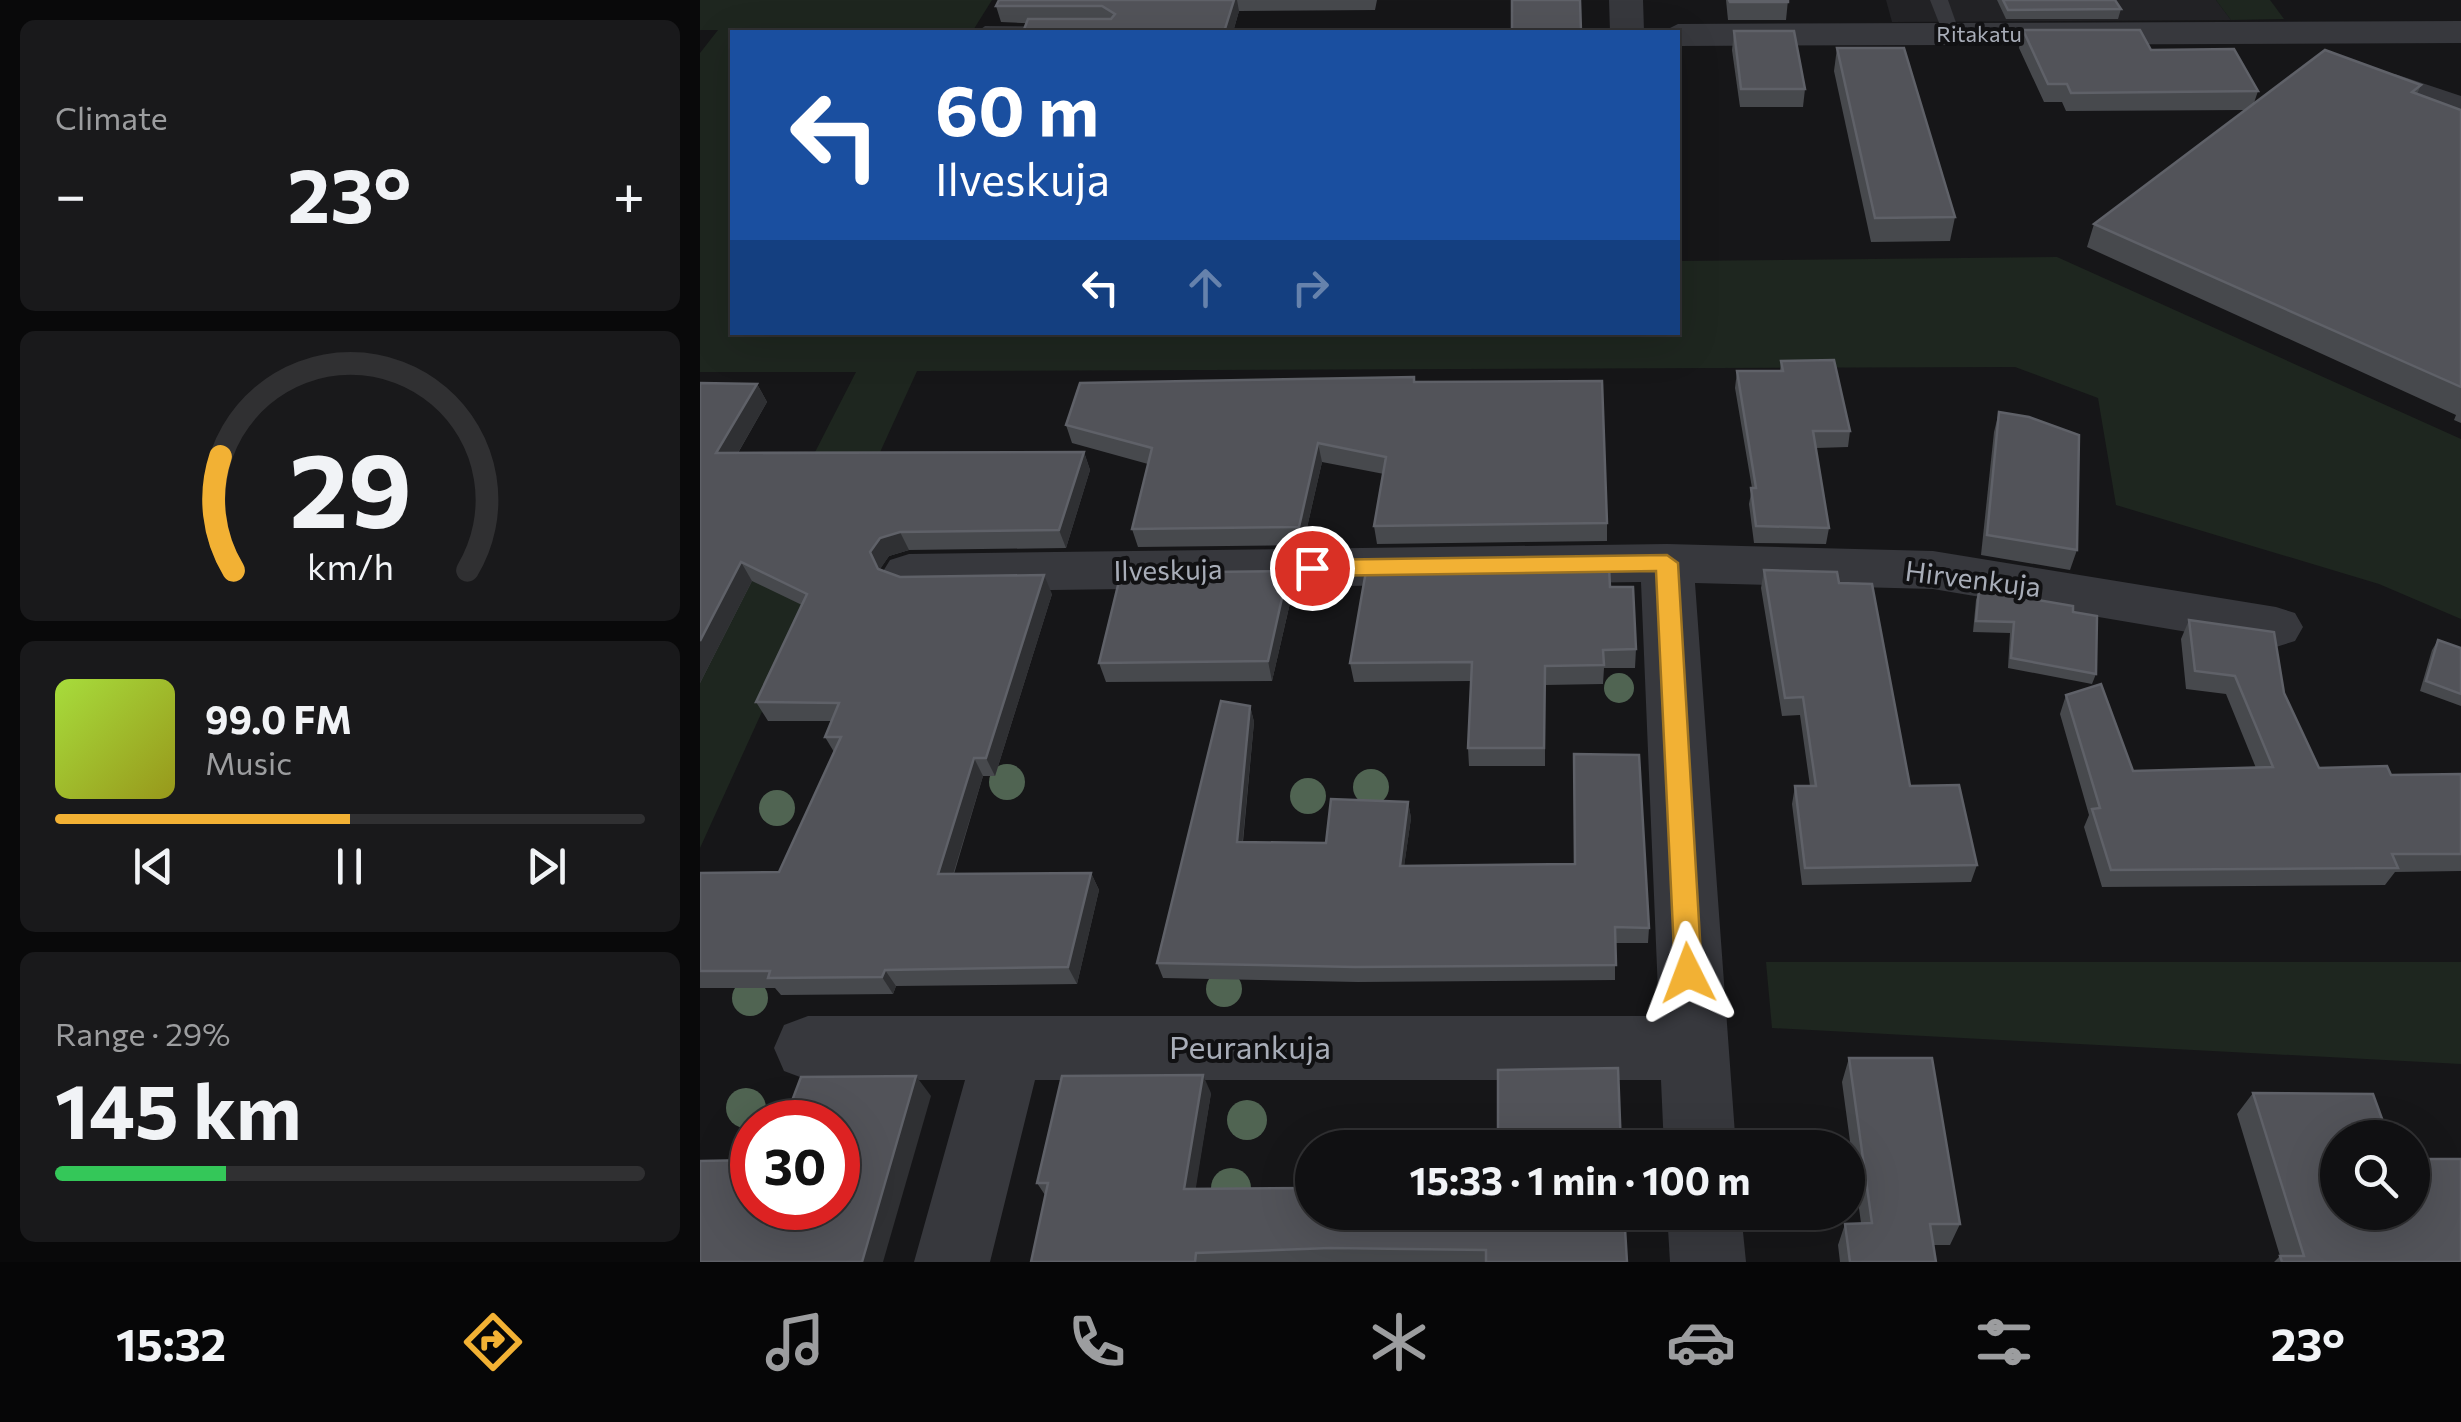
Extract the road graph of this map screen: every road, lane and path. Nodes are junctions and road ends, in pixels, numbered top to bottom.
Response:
1 (1626, 0) edge
2 (1938, 0) edge
3 (1627, 30) edge
4 (2461, 32) edge
5 (1950, 34) junction
6 (1680, 35) edge
7 (2396, 85) edge
8 (2461, 108) edge
9 (1667, 563) junction
10 (909, 574) edge
11 (2276, 626) dead end
12 (1008, 1047) junction
13 (808, 1048) dead end
14 (1692, 1048) junction
15 (1699, 1130) edge
16 (1705, 1230) edge
17 (952, 1262) edge
18 (1708, 1262) edge

1 - 3 street
2 - 5 lane
4 - 5 street, Ritakatu
5 - 6 street, Ritakatu
7 - 8 street
9 - 10 street, Ilveskuja
9 - 11 street, Hirvenkuja
9 - 14 street
12 - 13 street, Peurankuja
12 - 14 street, Peurankuja
12 - 17 street
14 - 15 street
16 - 18 street

